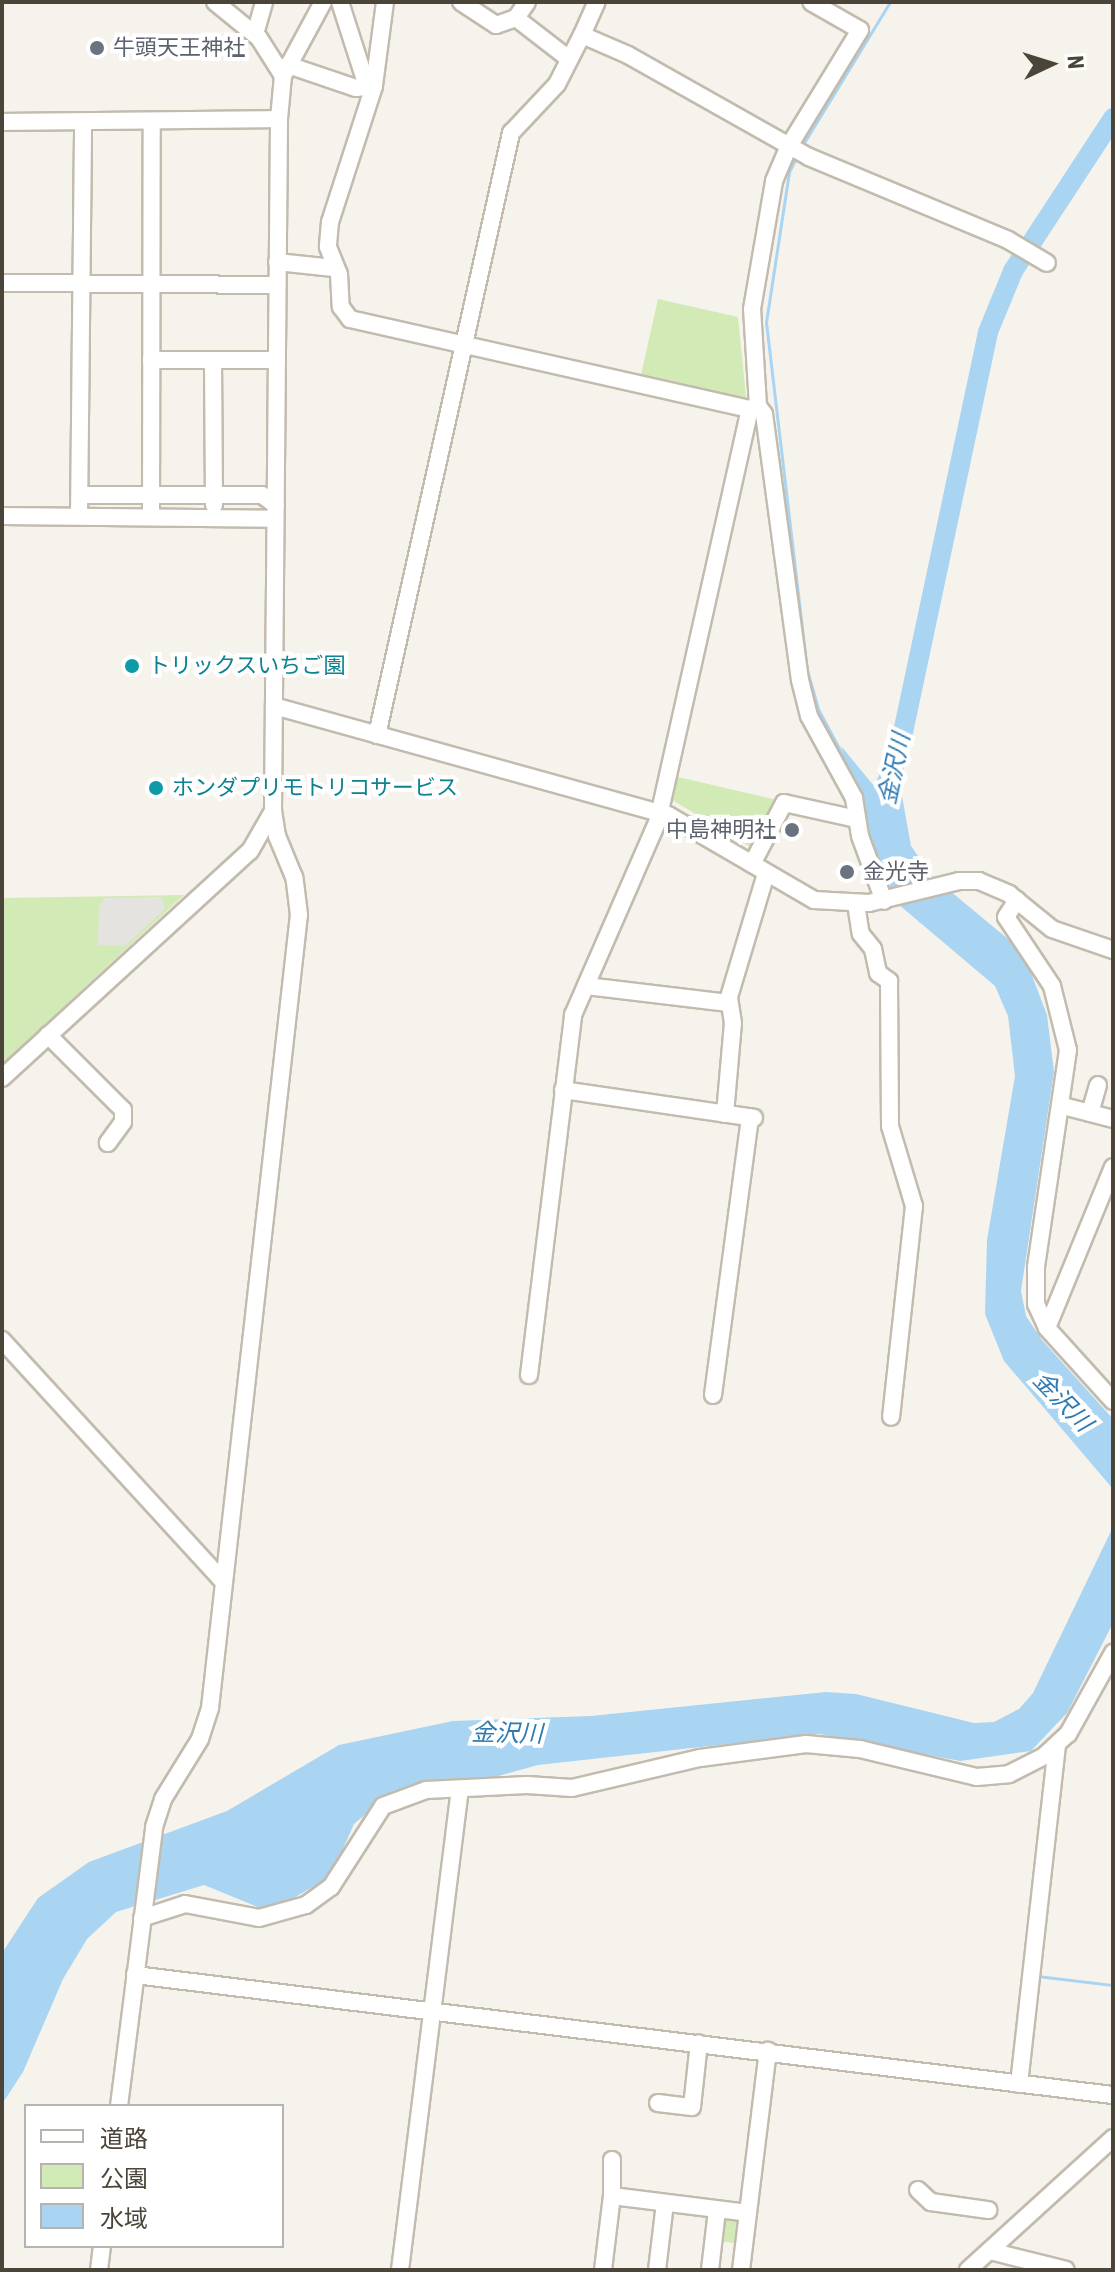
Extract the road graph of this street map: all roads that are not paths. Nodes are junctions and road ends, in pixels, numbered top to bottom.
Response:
1 (215, 2) edge
2 (264, 2) edge
3 (323, 2) edge
4 (340, 2) edge
5 (385, 2) edge
6 (461, 2) edge
7 (527, 2) edge
8 (597, 2) edge
9 (811, 2) edge
10 (516, 18) junction
11 (255, 34) junction
12 (582, 35) junction
13 (569, 59) junction
14 (286, 71) junction
15 (370, 85) junction
16 (279, 119) junction
17 (152, 121) junction
18 (2, 122) edge
19 (83, 122) junction
20 (789, 146) junction
21 (277, 262) junction
22 (1047, 263) dead end
23 (334, 268) junction
24 (2, 283) edge
25 (151, 284) junction
26 (78, 285) junction
27 (277, 285) junction
28 (463, 345) junction
29 (151, 360) junction
30 (213, 360) junction
31 (277, 360) junction
32 (754, 407) junction
33 (80, 495) junction
34 (151, 495) junction
35 (214, 496) junction
36 (275, 512) junction
37 (2, 516) edge
38 (79, 516) junction
39 (151, 516) junction
40 (213, 519) junction
41 (274, 706) junction
42 (377, 735) junction
43 (273, 810) junction
44 (659, 812) junction
45 (857, 819) junction
46 (759, 869) junction
47 (1017, 900) junction
48 (884, 901) junction
49 (856, 904) junction
50 (1113, 950) edge
51 (586, 986) junction
52 (729, 1003) junction
53 (48, 1035) junction
54 (3, 1075) edge
55 (1098, 1085) dead end
56 (563, 1090) junction
57 (1063, 1106) junction
58 (1090, 1113) junction
59 (725, 1114) junction
60 (1113, 1119) edge
61 (108, 1143) dead end
62 (1113, 1167) edge
63 (1047, 1328) junction
64 (2, 1340) edge
65 (529, 1375) dead end
66 (713, 1395) dead end
67 (1113, 1401) edge
68 (891, 1417) dead end
69 (223, 1581) junction
70 (1113, 1653) edge
71 (1057, 1746) junction
72 (460, 1789) junction
73 (143, 1915) junction
74 (135, 1975) junction
75 (432, 2011) junction
76 (699, 2043) junction
77 (768, 2051) junction
78 (1019, 2084) junction
79 (1113, 2095) edge
80 (658, 2103) dead end
81 (119, 2104) edge
82 (1113, 2138) edge
83 (612, 2160) dead end
84 (918, 2190) dead end
85 (612, 2196) junction
86 (665, 2203) junction
87 (717, 2210) junction
88 (988, 2210) dead end
89 (748, 2213) junction
90 (102, 2248) edge
91 (990, 2251) junction
92 (99, 2270) edge
93 (400, 2270) edge
94 (603, 2270) edge
95 (657, 2270) edge
96 (710, 2270) edge
97 (741, 2270) edge
98 (968, 2270) edge
99 (1066, 2270) edge

1 - 11 street
2 - 11 street
3 - 14 street
4 - 15 street
5 - 15 street
6 - 10 street
7 - 10 street
8 - 12 street
9 - 20 street
10 - 13 street
11 - 14 street
12 - 13 street
12 - 20 street
13 - 28 street
14 - 15 street
14 - 16 street
15 - 23 street
16 - 17 street
16 - 21 street
17 - 19 street
17 - 25 street
18 - 19 street
19 - 26 street
20 - 22 street
20 - 32 street
21 - 23 street
21 - 27 street
23 - 28 street
24 - 26 street
25 - 26 street
25 - 27 street
25 - 29 street
26 - 33 street
27 - 31 street
28 - 32 street
28 - 42 street
29 - 30 street
29 - 34 street
30 - 31 street
30 - 35 street
31 - 36 street
32 - 44 street
32 - 45 street
33 - 34 street
33 - 38 street
34 - 35 street
34 - 39 street
35 - 36 street
35 - 40 street
36 - 40 street
36 - 41 street
37 - 38 street
38 - 39 street
39 - 40 street
41 - 42 street
41 - 43 street
42 - 44 street
43 - 53 street
43 - 69 street
44 - 46 street
44 - 51 street
45 - 46 street
45 - 48 street
46 - 49 street
46 - 52 street
47 - 48 street
47 - 50 street
47 - 57 street
48 - 49 street
49 - 68 street
51 - 52 street
51 - 56 street
52 - 59 street
53 - 54 street
53 - 61 street
55 - 58 street
56 - 59 street
56 - 65 street
57 - 58 street
57 - 63 street
58 - 60 street
59 - 66 street
62 - 63 street
63 - 67 street
64 - 69 street
69 - 73 street
70 - 71 street
71 - 72 street
71 - 78 street
72 - 73 street
72 - 75 street
73 - 74 street
74 - 75 street
74 - 81 street
75 - 76 street
75 - 93 street
76 - 77 street
76 - 80 street
77 - 78 street
77 - 89 street
78 - 79 street
82 - 91 street
83 - 85 street
84 - 88 street
85 - 86 street
85 - 94 street
86 - 87 street
86 - 95 street
87 - 89 street
87 - 96 street
89 - 97 street
90 - 92 street
91 - 98 street
91 - 99 street

